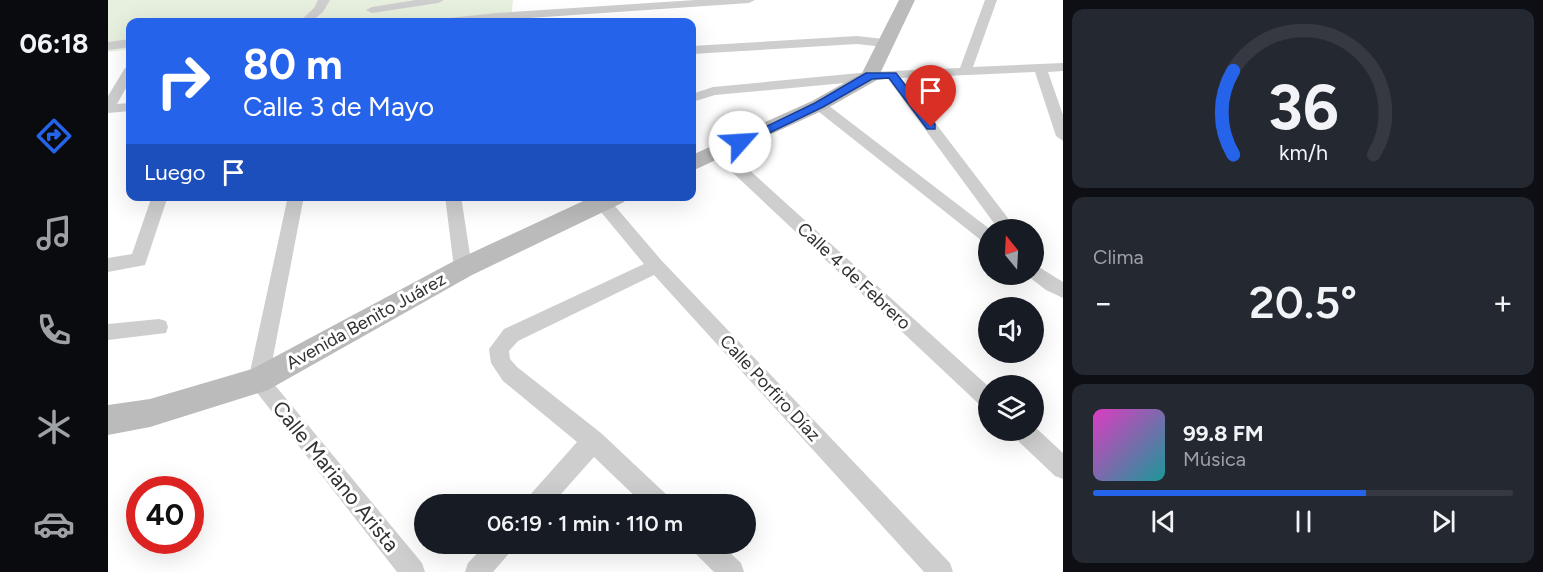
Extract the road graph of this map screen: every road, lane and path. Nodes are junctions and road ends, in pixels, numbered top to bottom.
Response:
1 (324, 0) edge
2 (438, 0) edge
3 (749, 0) edge
4 (907, 0) edge
5 (992, 0) edge
6 (372, 10) dead end
7 (566, 17) edge
8 (310, 18) edge
9 (543, 18) edge
10 (884, 43) junction
11 (126, 44) edge
12 (108, 46) edge
13 (696, 50) edge
14 (1040, 67) junction
15 (1063, 67) edge
16 (965, 71) junction
17 (892, 75) junction
18 (870, 76) junction
19 (126, 78) edge
20 (696, 97) edge
21 (819, 105) junction
22 (126, 107) edge
23 (108, 108) edge
24 (1063, 136) edge
25 (720, 152) junction
26 (696, 162) edge
27 (158, 201) edge
28 (295, 201) edge
29 (454, 201) edge
30 (605, 201) edge
31 (610, 201) edge
32 (1001, 219) edge
33 (978, 228) edge
34 (108, 264) edge
35 (656, 266) junction
36 (463, 268) junction
37 (1044, 272) edge
38 (1044, 278) edge
39 (1058, 287) edge
40 (159, 327) dead end
41 (108, 333) edge
42 (258, 381) junction
43 (978, 390) edge
44 (108, 420) edge
45 (593, 441) junction
46 (1034, 441) edge
47 (1063, 468) edge
48 (546, 494) edge
49 (649, 494) edge
50 (493, 554) edge
51 (713, 554) edge
52 (413, 572) edge
53 (477, 572) edge
54 (732, 572) edge
55 (941, 572) edge

1 - 8 street
2 - 6 street
3 - 7 street
4 - 10 street
5 - 16 street
7 - 9 street
10 - 13 street
10 - 18 street
11 - 12 street
14 - 15 street
14 - 16 street
14 - 24 street
16 - 17 street
17 - 18 street
17 - 32 street
18 - 20 street
18 - 21 street
19 - 23 street
21 - 25 street
21 - 33 street
22 - 23 street
25 - 26 street
25 - 43 street, Calle 4 de Febrero
27 - 34 street
28 - 42 street
29 - 36 street
30 - 36 street, Avenida Benito Juárez
31 - 35 street, Calle Porfiro Díaz
35 - 45 street
35 - 55 street, Calle Porfiro Díaz
36 - 42 street, Avenida Benito Juárez
37 - 39 street
38 - 39 street
40 - 41 street
42 - 44 street, Avenida Benito Juárez
42 - 52 street, Calle Mariano Arista
45 - 48 street
45 - 49 street
46 - 47 street
50 - 53 street
51 - 54 street

